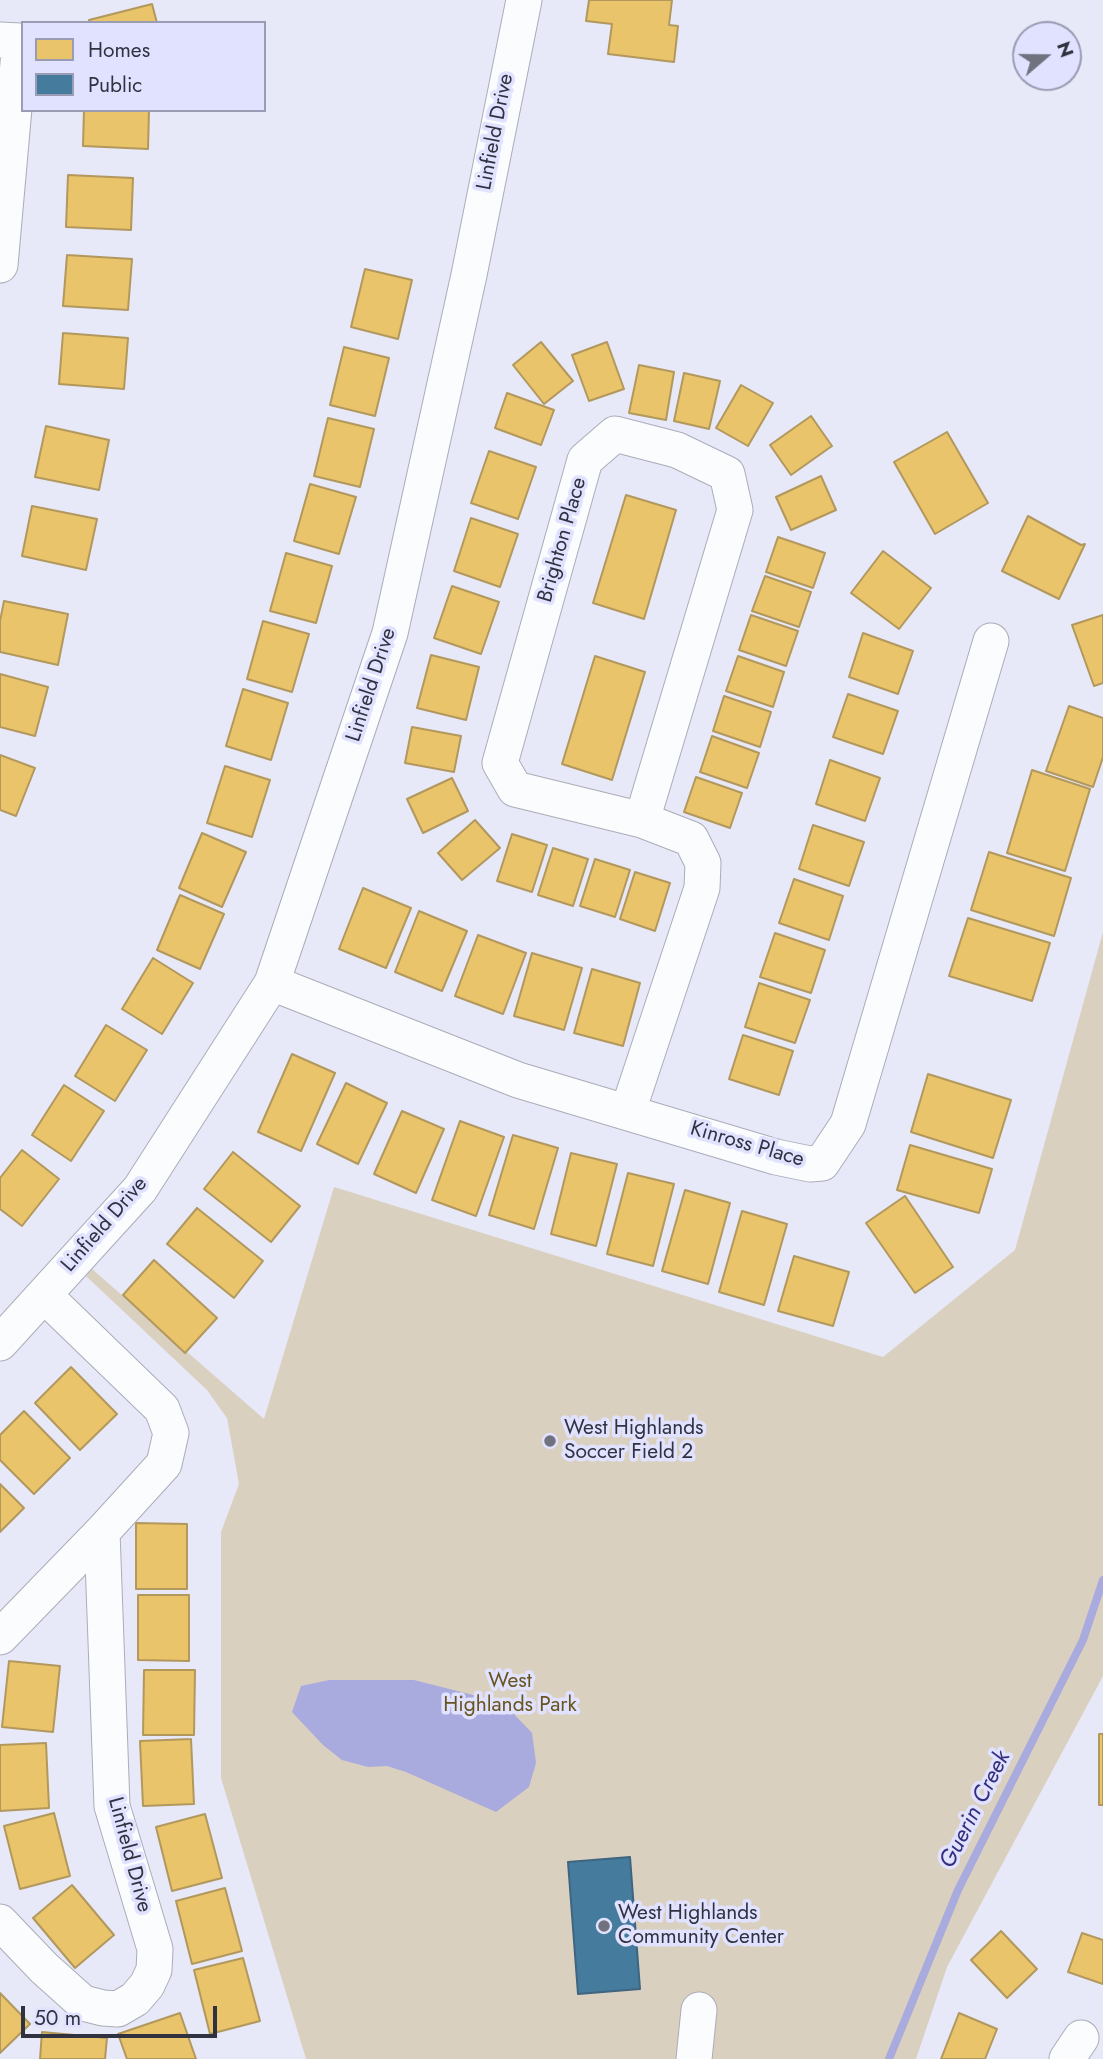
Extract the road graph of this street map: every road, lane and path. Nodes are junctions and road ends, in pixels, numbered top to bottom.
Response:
1 (523, 0) edge
2 (0, 40) edge
3 (0, 265) edge
4 (991, 641) dead end
5 (642, 820) junction
6 (272, 983) junction
7 (628, 1111) junction
8 (44, 1295) junction
9 (0, 1343) edge
10 (102, 1532) junction
11 (0, 1637) edge
12 (0, 1922) edge
13 (699, 2010) dead end
14 (694, 2059) edge

1 - 6 street, Linfield Drive
2 - 3 street
4 - 7 street, Kinross Place
5 - 5 street, Brighton Place
5 - 7 street, Brighton Place
6 - 7 street, Kinross Place
6 - 8 street, Linfield Drive
8 - 9 street, Linfield Drive
8 - 10 street
10 - 11 street
10 - 12 street, Linfield Drive
13 - 14 street

